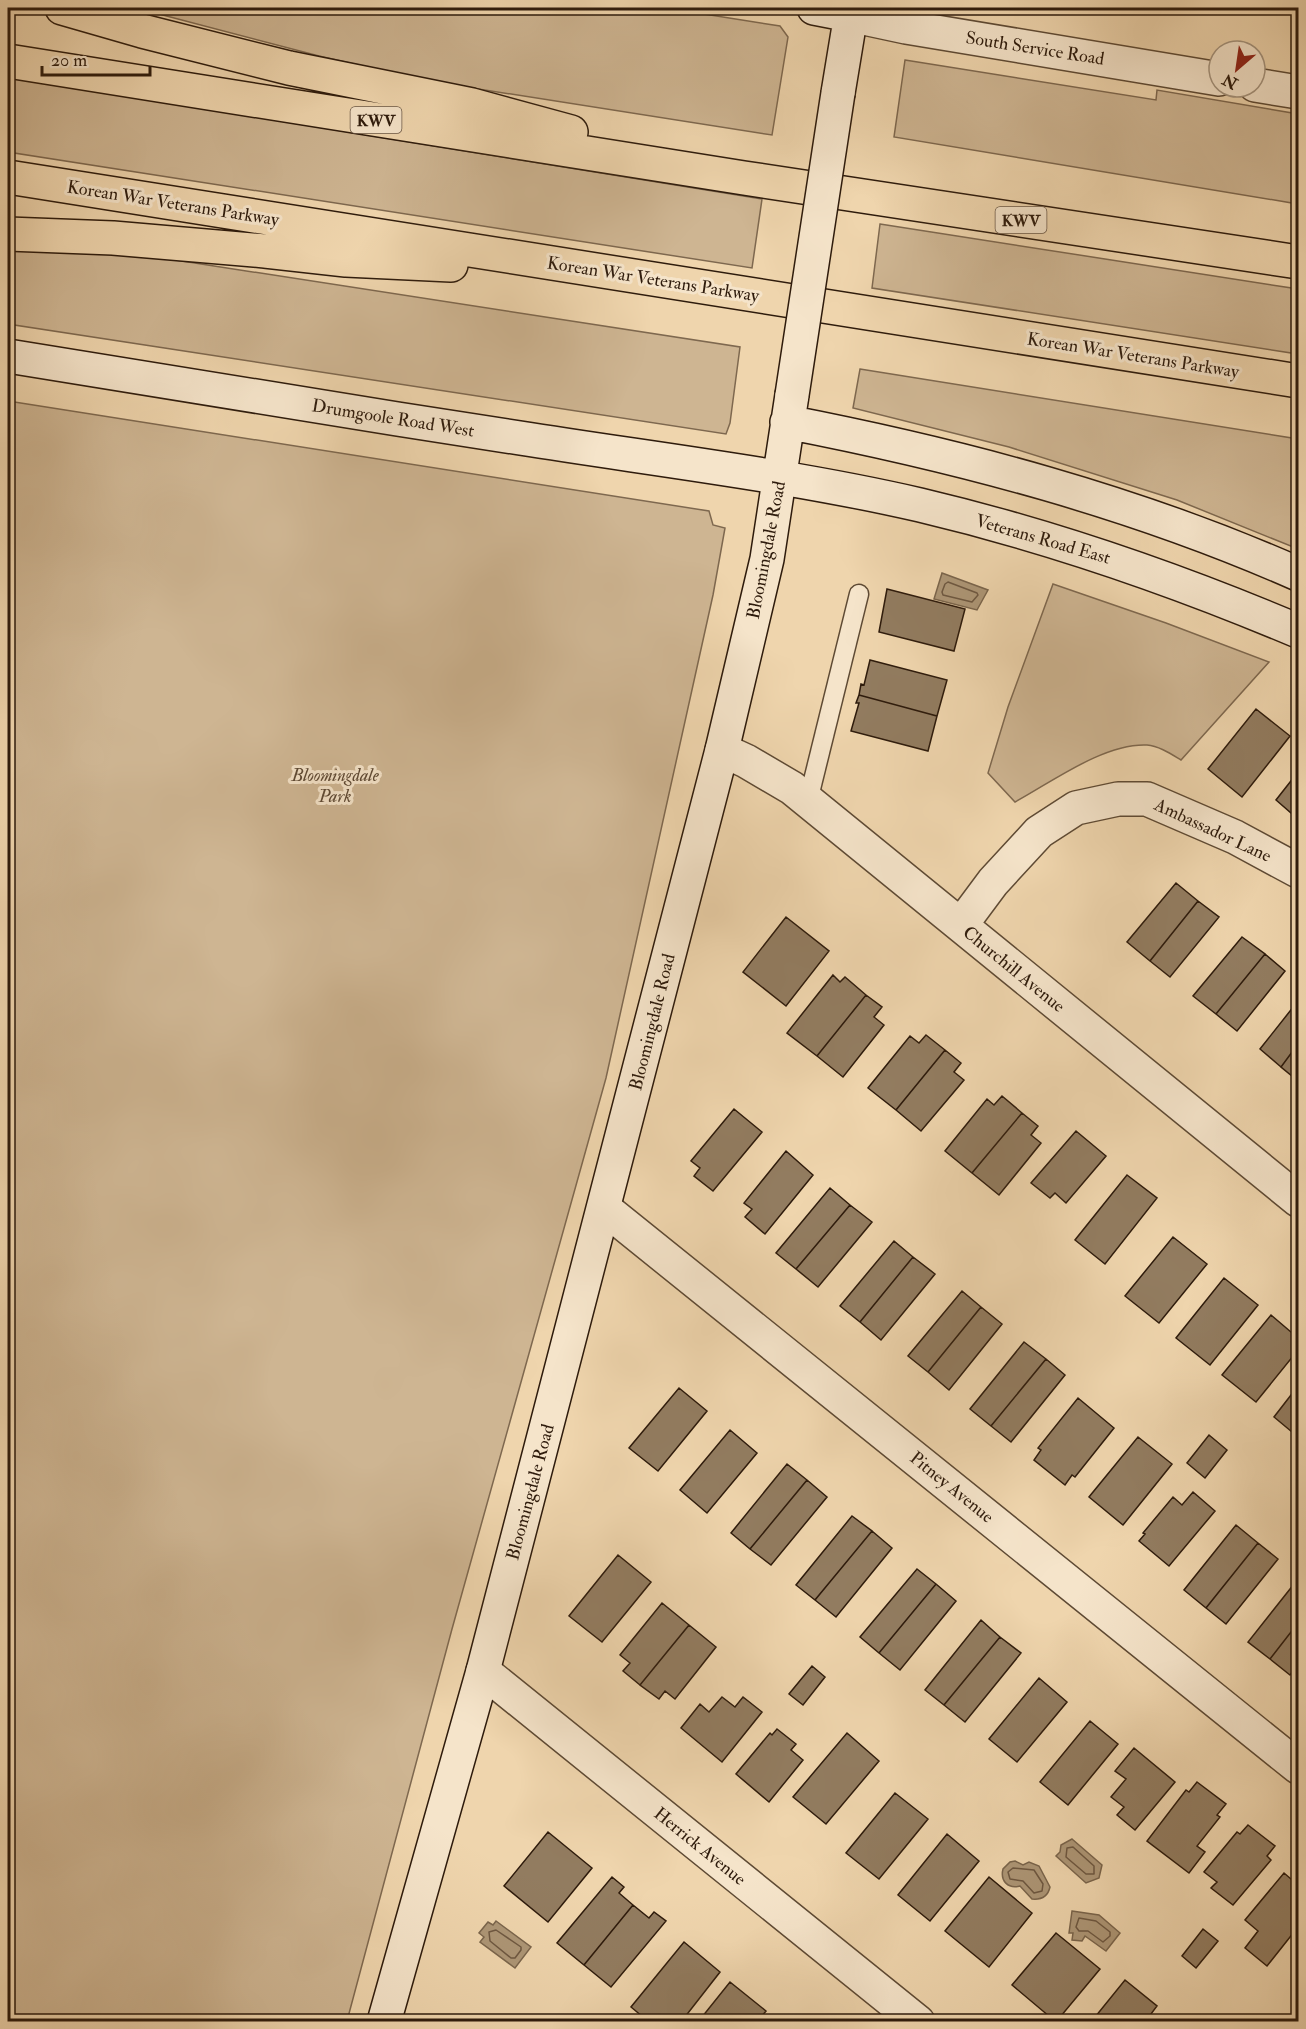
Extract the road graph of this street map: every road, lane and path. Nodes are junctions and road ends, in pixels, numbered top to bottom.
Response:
1 (62, 8) edge
2 (814, 8) edge
3 (851, 11) edge
4 (8, 61) edge
5 (1207, 77) edge
6 (1267, 87) edge
7 (1299, 92) edge
8 (8, 177) edge
9 (744, 178) junction
10 (8, 234) edge
11 (1299, 262) edge
12 (614, 273) junction
13 (1088, 348) junction
14 (8, 356) edge
15 (1299, 381) edge
16 (1299, 403) edge
17 (789, 409) junction
18 (779, 479) junction
19 (1299, 574) edge
20 (859, 594) dead end
21 (1299, 631) edge
22 (722, 750) junction
23 (808, 801) junction
24 (1299, 871) edge
25 (961, 925) junction
26 (1299, 1200) edge
27 (604, 1208) junction
28 (483, 1671) junction
29 (1299, 1767) edge
30 (384, 2022) edge
31 (918, 2022) edge

1 - 9 highway
2 - 3 street, South Service Road
3 - 5 street, South Service Road
3 - 17 street, Bloomingdale Road, bridge
4 - 9 highway, KWV
6 - 7 street
8 - 12 highway, Korean War Veterans Parkway
9 - 11 highway, KWV
10 - 12 highway
12 - 13 highway, Korean War Veterans Parkway
13 - 15 highway, Korean War Veterans Parkway
13 - 16 highway
14 - 18 street, Drumgoole Road West
17 - 18 street, Bloomingdale Road
17 - 19 street
18 - 21 street, Veterans Road East
18 - 22 street, Bloomingdale Road
20 - 23 lane
22 - 23 street, Churchill Avenue
22 - 27 street, Bloomingdale Road
23 - 25 street, Churchill Avenue
24 - 25 street, Ambassador Lane
25 - 26 street, Churchill Avenue
27 - 28 street, Bloomingdale Road
27 - 29 street, Pitney Avenue
28 - 30 street, Bloomingdale Road
28 - 31 street, Herrick Avenue

